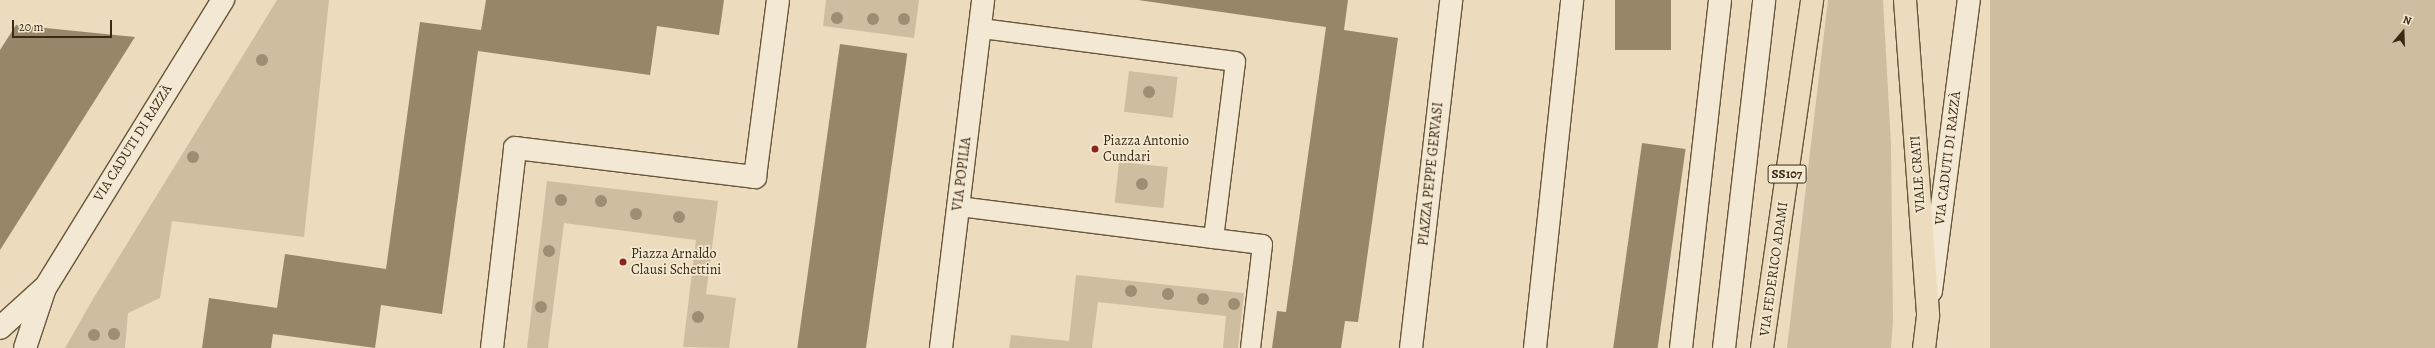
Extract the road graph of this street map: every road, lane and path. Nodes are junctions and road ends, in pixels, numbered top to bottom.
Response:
1 (224, 0) edge
2 (778, 0) edge
3 (983, 0) edge
4 (1451, 0) edge
5 (1572, 0) edge
6 (1720, 0) edge
7 (1764, 0) edge
8 (1812, 0) edge
9 (1905, 0) edge
10 (1969, 0) edge
11 (980, 28) junction
12 (959, 206) junction
13 (1213, 238) junction
14 (45, 288) junction
15 (1928, 316) junction
16 (0, 328) edge
17 (25, 348) edge
18 (492, 348) edge
19 (941, 348) edge
20 (1250, 348) edge
21 (1411, 348) edge
22 (1535, 348) edge
23 (1681, 348) edge
24 (1724, 348) edge
25 (1762, 348) edge
26 (1924, 348) edge

1 - 14 street, VIA CADUTI DI RAZZÀ
2 - 18 street
3 - 11 street, VIA POPILIA
4 - 21 street, PIAZZA PEPPE GERVASI
5 - 22 street
6 - 23 street
7 - 24 street
8 - 25 main road, VIA FEDERICO ADAMI / SS107
9 - 15 main road, VIALE CRATI
10 - 15 street, VIA CADUTI DI RAZZÀ
11 - 12 street, VIA POPILIA
11 - 13 lane
12 - 13 lane
12 - 19 street, VIA POPILIA
13 - 20 lane
14 - 16 street, VIA CADUTI DI RAZZÀ
14 - 17 street, VIA CADUTI DI RAZZÀ
15 - 26 main road, VIALE CRATI

